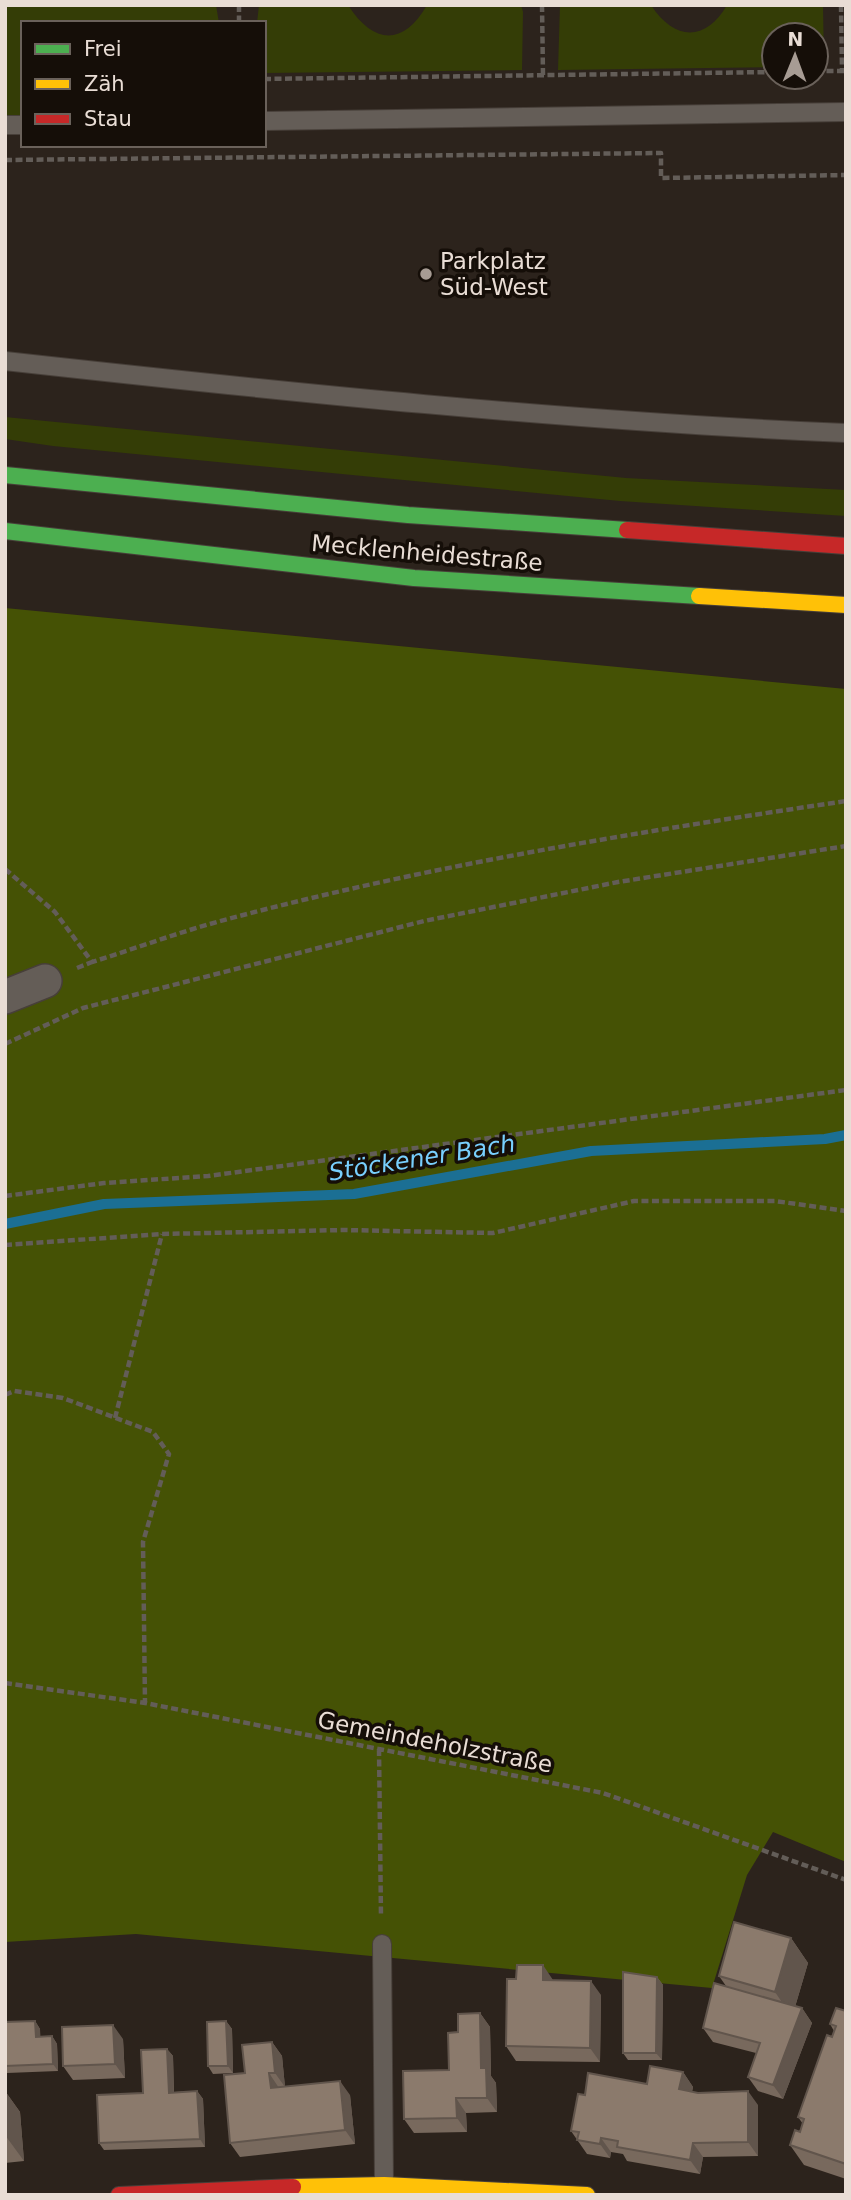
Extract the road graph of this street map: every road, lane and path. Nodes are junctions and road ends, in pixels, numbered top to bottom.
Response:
1 (542, 5) edge
2 (841, 5) edge
3 (844, 71) edge
4 (760, 72) edge
5 (543, 75) junction
6 (266, 79) edge
7 (846, 112) edge
8 (266, 121) edge
9 (5, 160) edge
10 (846, 175) edge
11 (5, 361) edge
12 (846, 433) edge
13 (5, 475) edge
14 (5, 531) edge
15 (846, 546) edge
16 (846, 605) edge
17 (846, 801) edge
18 (846, 846) edge
19 (5, 869) edge
20 (45, 981) dead end
21 (5, 997) edge
22 (5, 1044) edge
23 (846, 1090) edge
24 (5, 1196) edge
25 (846, 1211) edge
26 (162, 1234) junction
27 (5, 1245) edge
28 (5, 1395) edge
29 (115, 1418) junction
30 (5, 1683) edge
31 (145, 1703) junction
32 (379, 1749) junction
33 (846, 1880) edge
34 (382, 1944) joint
35 (384, 2185) junction
36 (161, 2193) edge
37 (453, 2193) edge
38 (119, 2195) edge
39 (587, 2195) edge

1 - 5 path
2 - 3 path
4 - 5 path
5 - 6 path
7 - 8 lane
9 - 10 path
11 - 12 lane
13 - 15 main road, Mecklenheidestraße
14 - 16 main road, Mecklenheidestraße
17 - 19 path
18 - 22 path
20 - 21 street
23 - 24 path
25 - 26 path
26 - 27 path
26 - 29 path
28 - 29 path
29 - 31 path
30 - 31 path, Gemeindeholzstraße
31 - 32 path, Gemeindeholzstraße
32 - 33 path, Gemeindeholzstraße
32 - 34 path
34 - 35 lane
35 - 36 main road
35 - 37 main road
36 - 38 main road
37 - 39 main road

